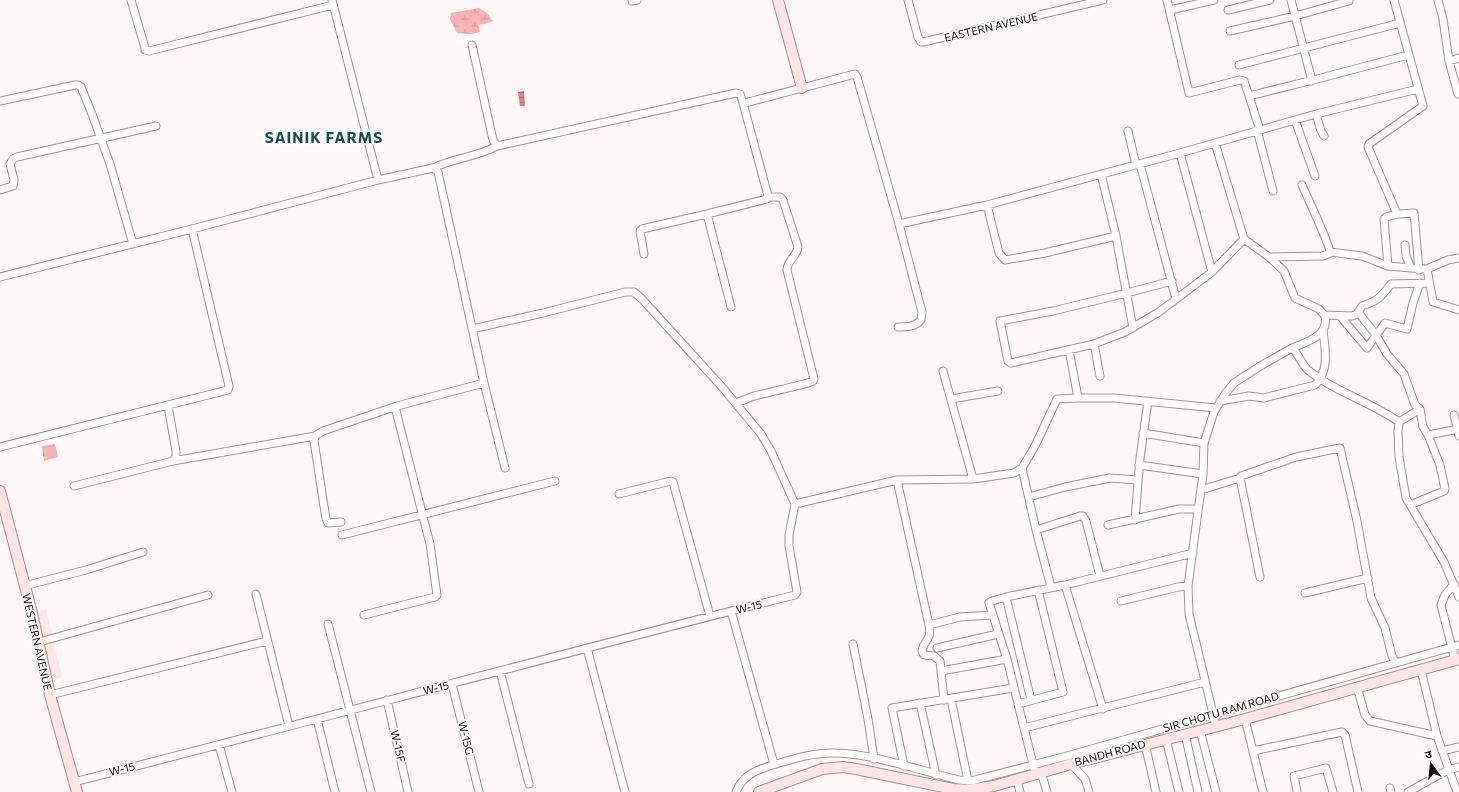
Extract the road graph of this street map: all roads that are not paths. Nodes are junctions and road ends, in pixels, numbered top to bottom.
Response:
1 (131, 0) edge
2 (778, 0) edge
3 (908, 0) edge
4 (1103, 0) edge
5 (1167, 0) edge
6 (1214, 0) edge
7 (1270, 0) edge
8 (1291, 0) edge
9 (1349, 0) edge
10 (1394, 0) edge
11 (1438, 0) edge
12 (332, 2) edge
13 (1170, 10) junction
14 (1228, 10) dead end
15 (1294, 16) junction
16 (1400, 23) junction
17 (1230, 31) dead end
18 (472, 46) dead end
19 (1304, 48) junction
20 (1408, 54) junction
21 (1459, 58) edge
22 (1449, 61) junction
23 (1239, 65) dead end
24 (1312, 81) junction
25 (802, 88) junction
26 (1418, 89) junction
27 (1458, 94) edge
28 (1249, 96) junction
29 (0, 101) edge
30 (743, 103) junction
31 (1316, 114) junction
32 (1295, 120) junction
33 (156, 126) dead end
34 (1259, 130) junction
35 (1128, 131) dead end
36 (1324, 136) dead end
37 (102, 138) junction
38 (1215, 143) junction
39 (497, 146) junction
40 (1180, 153) junction
41 (1138, 164) junction
42 (433, 168) junction
43 (1101, 174) junction
44 (1315, 176) dead end
45 (378, 180) junction
46 (1302, 185) dead end
47 (0, 190) edge
48 (1273, 191) dead end
49 (768, 197) junction
50 (986, 205) junction
51 (707, 214) junction
52 (1397, 214) junction
53 (899, 224) junction
54 (192, 229) junction
55 (1116, 236) junction
56 (1244, 240) junction
57 (132, 244) junction
58 (1405, 246) dead end
59 (1330, 252) junction
60 (644, 254) dead end
61 (1269, 257) junction
62 (1459, 258) edge
63 (1388, 266) junction
64 (1411, 268) junction
65 (1427, 269) junction
66 (1419, 270) junction
67 (1212, 272) junction
68 (0, 277) edge
69 (1172, 281) junction
70 (1420, 283) junction
71 (1429, 283) junction
72 (1127, 293) junction
73 (1176, 299) junction
74 (730, 307) dead end
75 (1459, 310) edge
76 (1358, 312) junction
77 (1325, 315) junction
78 (1340, 316) junction
79 (898, 327) dead end
80 (1133, 328) junction
81 (472, 329) junction
82 (1323, 330) junction
83 (1376, 335) junction
84 (1094, 344) junction
85 (1292, 348) junction
86 (1069, 350) junction
87 (943, 371) dead end
88 (1100, 376) dead end
89 (1322, 379) junction
90 (484, 383) junction
91 (998, 390) dead end
92 (1078, 398) junction
93 (951, 399) junction
94 (1148, 401) junction
95 (736, 403) junction
96 (1218, 404) junction
97 (168, 406) junction
98 (395, 407) junction
99 (1420, 409) junction
100 (1454, 415) dead end
101 (1399, 422) junction
102 (1458, 432) edge
103 (1143, 433) junction
104 (1428, 435) junction
105 (315, 436) junction
106 (1204, 443) junction
107 (0, 447) edge
108 (172, 461) junction
109 (1139, 465) junction
110 (506, 468) dead end
111 (1022, 468) junction
112 (1203, 474) junction
113 (973, 478) junction
114 (1240, 478) junction
115 (897, 480) junction
116 (1138, 480) junction
117 (555, 481) dead end
118 (74, 486) dead end
119 (1201, 490) junction
120 (0, 491) edge
121 (619, 494) dead end
122 (1028, 497) junction
123 (795, 504) junction
124 (1410, 505) junction
125 (1198, 509) junction
126 (423, 515) junction
127 (1135, 520) junction
128 (341, 522) dead end
129 (1108, 525) dead end
130 (1036, 530) junction
131 (342, 535) dead end
132 (144, 552) dead end
133 (1193, 553) junction
134 (1100, 576) junction
135 (1260, 577) dead end
136 (1368, 578) junction
137 (1454, 584) junction
138 (1065, 585) junction
139 (24, 586) junction
140 (1188, 586) junction
141 (1052, 587) junction
142 (1038, 590) junction
143 (1305, 593) dead end
144 (256, 594) dead end
145 (208, 595) dead end
146 (1006, 597) junction
147 (1459, 597) edge
148 (1121, 601) dead end
149 (731, 611) junction
150 (992, 615) junction
151 (364, 616) dead end
152 (710, 616) junction
153 (328, 624) dead end
154 (929, 625) junction
155 (998, 634) junction
156 (267, 641) junction
157 (38, 642) junction
158 (853, 644) dead end
159 (1459, 645) edge
160 (587, 648) junction
161 (937, 648) dead end
162 (1451, 648) junction
163 (1007, 659) junction
164 (1457, 659) edge
165 (1396, 663) junction
166 (1372, 670) junction
167 (1421, 670) junction
168 (500, 671) junction
169 (941, 671) junction
170 (1205, 682) junction
171 (1375, 682) junction
172 (452, 684) junction
173 (1357, 687) junction
174 (1013, 688) junction
175 (50, 695) junction
176 (387, 700) junction
177 (948, 700) junction
178 (1031, 700) junction
179 (920, 703) junction
180 (1018, 704) junction
181 (1102, 709) junction
182 (350, 710) junction
183 (1213, 715) junction
184 (317, 719) junction
185 (1245, 719) junction
186 (289, 726) junction
187 (1216, 726) junction
188 (1024, 728) junction
189 (1200, 730) junction
190 (1185, 734) junction
191 (1436, 736) junction
192 (1166, 739) junction
193 (1144, 744) junction
194 (219, 745) junction
195 (1459, 747) edge
196 (1253, 752) junction
197 (1442, 752) junction
198 (874, 759) junction
199 (774, 764) junction
200 (1071, 764) junction
201 (904, 766) junction
202 (1459, 767) edge
203 (1037, 770) junction
204 (1448, 770) junction
205 (936, 775) junction
206 (1017, 780) junction
207 (968, 781) junction
208 (74, 782) junction
209 (529, 784) dead end
210 (995, 789) edge
211 (77, 792) edge
212 (232, 792) edge
213 (335, 792) edge
214 (371, 792) edge
215 (408, 792) edge
216 (479, 792) edge
217 (625, 792) edge
218 (736, 792) edge
219 (759, 792) edge
220 (1020, 792) edge
221 (1047, 792) edge
222 (1089, 792) edge
223 (1156, 792) edge
224 (1180, 792) edge
225 (1198, 792) edge
226 (1216, 792) edge
227 (1263, 792) edge
228 (1297, 792) edge
229 (1333, 792) edge
230 (1358, 792) edge
231 (1408, 792) edge
232 (1457, 792) edge

1 - 12 street
2 - 25 street
3 - 4 street, EASTERN AVENUE
5 - 13 street
6 - 13 street
7 - 14 street
8 - 15 street
9 - 15 street
10 - 16 street
11 - 22 street
12 - 45 street
13 - 28 street
15 - 17 street
15 - 19 street
16 - 19 street
16 - 20 street
18 - 39 street
19 - 23 street
19 - 24 street
20 - 24 street
20 - 26 street
21 - 22 street
22 - 27 street
24 - 28 street
25 - 30 street
25 - 53 street
26 - 31 street
26 - 52 street
28 - 34 street
29 - 37 street
30 - 39 street
30 - 49 street
31 - 32 street
31 - 36 street
32 - 34 street
32 - 44 street
33 - 37 street
34 - 38 street
34 - 48 street
35 - 41 street
37 - 47 street
37 - 57 street
38 - 40 street
38 - 56 street
39 - 42 street
40 - 41 street
40 - 67 street
41 - 43 street
41 - 69 street
42 - 45 street
42 - 81 street
43 - 50 street
43 - 55 street
45 - 54 street
46 - 59 street
49 - 51 street
49 - 95 street
50 - 53 street
50 - 55 street
51 - 60 street
51 - 74 street
52 - 63 street
52 - 66 street
53 - 79 street
54 - 57 street
54 - 97 street
55 - 72 street
56 - 61 street
56 - 67 street
57 - 68 street
58 - 64 street
59 - 61 street
59 - 63 street
61 - 77 street
62 - 65 street
63 - 64 street
64 - 66 street
65 - 66 street
65 - 71 street
67 - 73 street
69 - 72 street
69 - 73 street
70 - 71 street
70 - 76 street
70 - 83 street
71 - 75 street
72 - 80 street
72 - 86 street
73 - 80 street
76 - 78 street
76 - 83 street
77 - 78 street
77 - 82 street
78 - 83 street
80 - 84 street
81 - 90 street
81 - 95 street
82 - 85 street
82 - 89 street
83 - 99 street
84 - 86 street
84 - 88 street
85 - 89 street
85 - 96 street
86 - 92 street
87 - 93 street
89 - 96 street
89 - 101 street
90 - 98 street
90 - 110 street
91 - 93 street
92 - 94 street
92 - 111 street
93 - 113 street
94 - 96 street
94 - 103 street
95 - 123 street
96 - 106 street
97 - 107 street
97 - 108 street
98 - 105 street
98 - 126 street
99 - 101 street
99 - 104 street
100 - 102 street
101 - 124 street
102 - 104 street
103 - 106 street
103 - 109 street
104 - 124 street
105 - 108 street
105 - 128 street
106 - 112 street
108 - 118 street
109 - 112 street
109 - 116 street
111 - 113 street
111 - 122 street
112 - 119 street
113 - 115 street
114 - 119 street
114 - 135 street
114 - 136 street
115 - 123 street
115 - 154 street
116 - 122 street
116 - 127 street
117 - 126 street
119 - 125 street
120 - 139 street, WESTERN AVENUE
121 - 152 street
122 - 130 street
123 - 149 street, W-15
124 - 137 street
125 - 127 street
125 - 133 street
126 - 131 street
126 - 151 street
127 - 129 street
130 - 134 street
130 - 141 street
132 - 139 street
133 - 134 street
133 - 140 street
134 - 138 street
136 - 143 street
136 - 165 street
137 - 147 street
137 - 162 street
138 - 141 street
138 - 181 street
139 - 157 street, WESTERN AVENUE
140 - 148 street
140 - 170 street
141 - 142 street
142 - 146 street
142 - 178 street
144 - 156 street
145 - 157 street
146 - 150 street
146 - 178 street
149 - 152 street, W-15
149 - 199 street
150 - 154 street
150 - 155 street
152 - 160 street, W-15
153 - 182 street
154 - 169 street
155 - 161 street
155 - 163 street
156 - 175 street
156 - 186 street
157 - 175 street, WESTERN AVENUE
158 - 198 street
159 - 162 street, SIR CHOTU RAM ROAD
160 - 168 street, W-15
160 - 217 street
162 - 164 street
162 - 165 street, SIR CHOTU RAM ROAD
163 - 169 street
163 - 174 street
164 - 167 street, BANDH ROAD
165 - 166 street, SIR CHOTU RAM ROAD
166 - 171 street
166 - 183 street, SIR CHOTU RAM ROAD
167 - 171 street, BANDH ROAD
167 - 191 street
168 - 172 street, W-15
168 - 209 street
169 - 177 street
170 - 181 street
170 - 183 street
171 - 173 street, BANDH ROAD
172 - 176 street, W-15
172 - 216 street, W-15G
173 - 185 street, BANDH ROAD
173 - 191 street
174 - 177 street
174 - 180 street
175 - 208 street, WESTERN AVENUE
176 - 182 street, W-15
176 - 215 street, W-15F
177 - 179 street
177 - 207 street
178 - 180 street
179 - 201 street
179 - 205 street
180 - 188 street
181 - 188 street
182 - 184 street, W-15
182 - 214 street
183 - 187 street
183 - 203 street, SIR CHOTU RAM ROAD
184 - 186 street, W-15
184 - 213 street
185 - 187 street, BANDH ROAD
185 - 196 street
186 - 194 street, W-15
187 - 189 street, BANDH ROAD
188 - 203 street
189 - 190 street, BANDH ROAD
189 - 226 street
190 - 192 street, BANDH ROAD
190 - 225 street
191 - 197 street
192 - 193 street, BANDH ROAD
192 - 224 street
193 - 200 street, BANDH ROAD
193 - 223 street
194 - 208 street, W-15
194 - 212 street
195 - 197 street
196 - 227 street
196 - 230 street
197 - 204 street
198 - 199 street, SIR CHOTU RAM ROAD
198 - 201 street, SIR CHOTU RAM ROAD
199 - 218 street, SIR CHOTU RAM ROAD
200 - 203 street, BANDH ROAD
200 - 222 street
201 - 205 street, SIR CHOTU RAM ROAD
202 - 204 street
203 - 206 street, BANDH ROAD
203 - 207 street, SIR CHOTU RAM ROAD
203 - 221 street
204 - 231 street
204 - 232 street
205 - 207 street, SIR CHOTU RAM ROAD
206 - 210 street, BANDH ROAD
206 - 220 street
208 - 211 street, WESTERN AVENUE
210 - 219 street, BANDH ROAD
228 - 229 street

